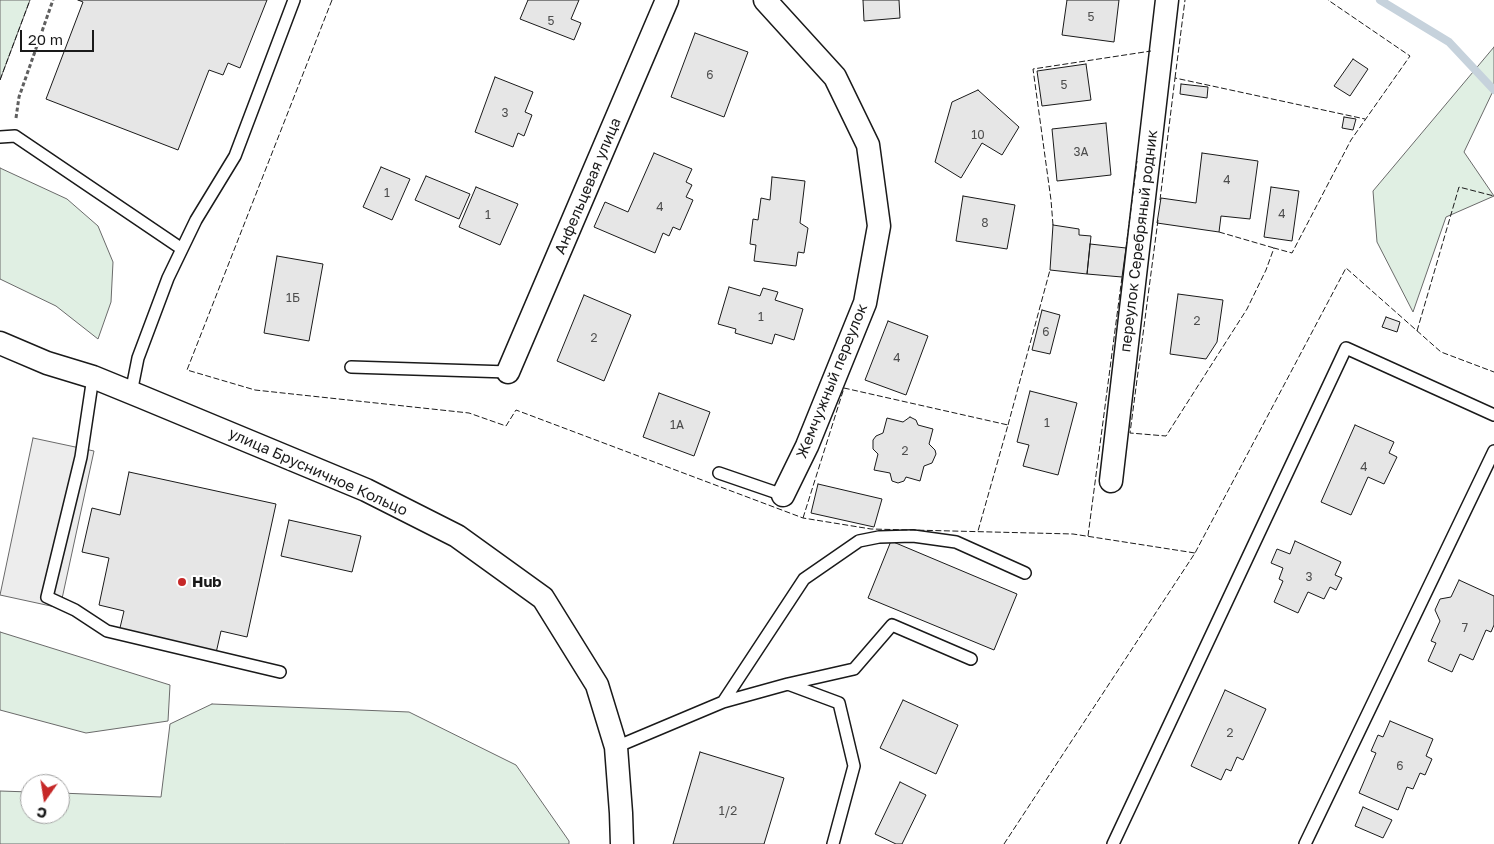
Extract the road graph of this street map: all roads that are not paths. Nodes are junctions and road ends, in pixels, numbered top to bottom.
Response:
1 (294, 0) edge
2 (667, 0) edge
3 (765, 0) edge
4 (1167, 0) edge
5 (0, 137) edge
6 (182, 249) junction
7 (0, 343) edge
8 (350, 367) dead end
9 (508, 372) joint
10 (93, 378) junction
11 (131, 393) junction
12 (1494, 415) edge
13 (1494, 451) edge
14 (719, 473) dead end
15 (1111, 481) dead end
16 (783, 495) joint
17 (1025, 573) dead end
18 (971, 659) dead end
19 (280, 672) dead end
20 (788, 684) junction
21 (723, 702) junction
22 (616, 746) junction
23 (622, 844) edge
24 (833, 844) edge
25 (1113, 844) edge
26 (1305, 844) edge

1 - 6 lane
2 - 9 street, Анфельцевая улица
3 - 16 street, Жемчужный переулок
4 - 15 street, переулок Серебряный родник
5 - 6 lane
6 - 11 lane
7 - 10 street, улица Брусничное Кольцо
8 - 9 lane
10 - 11 street, улица Брусничное Кольцо
10 - 19 lane
11 - 22 street, улица Брусничное Кольцо
12 - 25 lane
13 - 26 lane
14 - 16 lane
17 - 21 lane
18 - 20 lane
20 - 21 lane
20 - 24 lane
21 - 22 lane
22 - 23 street, улица Брусничное Кольцо

